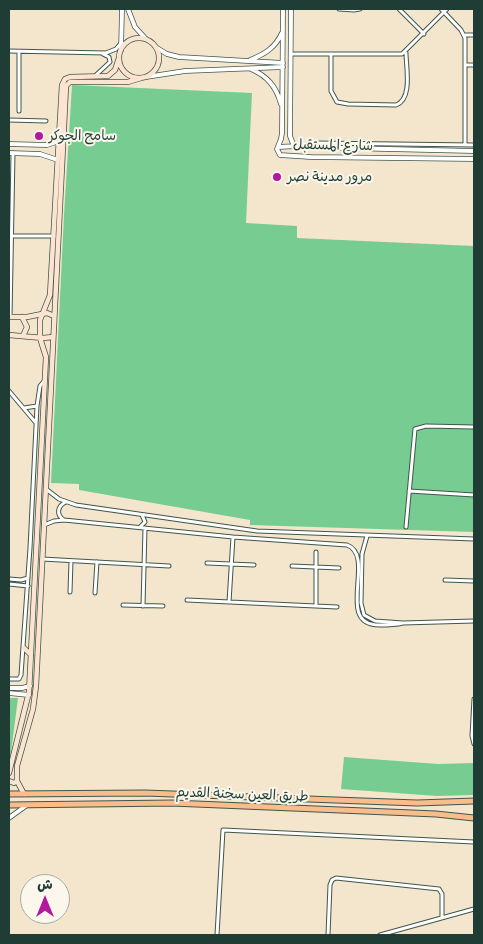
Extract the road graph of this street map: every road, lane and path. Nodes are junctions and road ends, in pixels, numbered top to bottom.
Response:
1 (122, 9) edge
2 (128, 9) edge
3 (283, 9) edge
4 (291, 9) edge
5 (339, 9) edge
6 (360, 9) edge
7 (401, 9) edge
8 (444, 10) edge
9 (282, 31) junction
10 (424, 34) junction
11 (464, 35) junction
12 (474, 35) edge
13 (146, 39) junction
14 (121, 42) junction
15 (157, 48) junction
16 (120, 50) junction
17 (9, 51) edge
18 (19, 52) junction
19 (406, 53) junction
20 (103, 54) junction
21 (290, 54) junction
22 (331, 54) junction
23 (119, 58) junction
24 (248, 61) junction
25 (290, 64) junction
26 (282, 65) junction
27 (466, 65) junction
28 (474, 65) edge
29 (249, 69) junction
30 (95, 77) junction
31 (144, 77) junction
32 (282, 107) junction
33 (20, 111) dead end
34 (9, 120) edge
35 (46, 121) dead end
36 (59, 141) junction
37 (9, 144) edge
38 (47, 144) junction
39 (465, 145) junction
40 (474, 145) edge
41 (297, 146) junction
42 (278, 147) junction
43 (308, 147) junction
44 (436, 150) junction
45 (474, 151) edge
46 (48, 152) junction
47 (11, 153) edge
48 (360, 158) junction
49 (416, 159) junction
50 (436, 159) junction
51 (462, 159) junction
52 (58, 160) junction
53 (474, 160) edge
54 (360, 164) dead end
55 (416, 165) dead end
56 (462, 165) dead end
57 (10, 201) edge
58 (11, 236) junction
59 (54, 236) junction
60 (41, 314) junction
61 (54, 316) junction
62 (9, 317) edge
63 (22, 317) junction
64 (9, 335) edge
65 (23, 336) junction
66 (53, 337) junction
67 (40, 338) junction
68 (45, 380) junction
69 (9, 392) edge
70 (37, 406) junction
71 (23, 408) junction
72 (36, 423) junction
73 (474, 428) edge
74 (46, 488) junction
75 (408, 491) junction
76 (474, 495) edge
77 (66, 502) junction
78 (142, 515) junction
79 (64, 520) junction
80 (44, 525) junction
81 (406, 527) dead end
82 (140, 528) junction
83 (145, 528) junction
84 (367, 536) junction
85 (233, 537) junction
86 (474, 539) edge
87 (356, 550) junction
88 (363, 550) junction
89 (316, 552) dead end
90 (42, 559) junction
91 (71, 561) junction
92 (97, 562) junction
93 (207, 563) dead end
94 (144, 564) junction
95 (231, 564) junction
96 (254, 565) dead end
97 (169, 566) dead end
98 (292, 566) dead end
99 (316, 567) junction
100 (339, 568) dead end
101 (28, 578) junction
102 (9, 580) edge
103 (445, 580) dead end
104 (474, 581) edge
105 (9, 584) edge
106 (28, 586) junction
107 (70, 592) dead end
108 (95, 593) dead end
109 (187, 600) dead end
110 (229, 602) junction
111 (123, 605) dead end
112 (143, 606) junction
113 (163, 606) dead end
114 (316, 606) junction
115 (336, 607) dead end
116 (474, 621) edge
117 (403, 622) junction
118 (24, 648) junction
119 (31, 656) junction
120 (9, 679) edge
121 (30, 686) junction
122 (9, 688) edge
123 (9, 693) edge
124 (29, 695) junction
125 (474, 699) edge
126 (474, 744) edge
127 (9, 773) edge
128 (9, 781) edge
129 (17, 781) junction
130 (9, 794) edge
131 (24, 794) junction
132 (474, 802) edge
133 (31, 804) junction
134 (9, 805) edge
135 (9, 818) edge
136 (474, 818) edge
137 (474, 842) edge
138 (474, 909) edge
139 (442, 918) junction
140 (217, 935) edge
141 (328, 935) edge
142 (380, 935) edge

1 - 14 street
2 - 13 street
3 - 9 street, شارع المستقبل
4 - 21 street, شارع المستقبل
5 - 6 street
7 - 10 street
8 - 10 street
8 - 11 street
9 - 24 street
9 - 26 street, شارع المستقبل
10 - 19 street
11 - 12 street
11 - 27 street
13 - 15 main road
13 - 16 main road
14 - 16 street
14 - 20 street
15 - 24 street
15 - 31 main road
16 - 23 main road
17 - 18 street
18 - 20 street
18 - 33 street
19 - 22 street
19 - 22 street
20 - 30 street
21 - 22 street
21 - 25 street, شارع المستقبل
23 - 30 main road
23 - 31 main road
24 - 26 street
25 - 26 street
25 - 41 street, شارع المستقبل
26 - 29 street
26 - 32 street, شارع المستقبل
27 - 28 street
27 - 39 street
29 - 31 street
29 - 32 street
30 - 36 main road
31 - 61 main road
32 - 42 street, شارع المستقبل
34 - 35 street
36 - 38 street
36 - 52 main road
37 - 38 street
38 - 46 street
39 - 40 street
39 - 43 street
41 - 42 street
41 - 43 street, شارع المستقبل
42 - 48 street, شارع المستقبل
43 - 44 street, شارع المستقبل
44 - 45 street, شارع المستقبل
44 - 50 street
46 - 47 street
46 - 52 street
47 - 57 street
48 - 49 street, شارع المستقبل
48 - 54 street
49 - 50 street, شارع المستقبل
49 - 55 street
50 - 51 street, شارع المستقبل
51 - 53 street, شارع المستقبل
51 - 56 street
52 - 59 main road
57 - 58 street
58 - 59 street
58 - 62 street
59 - 60 main road
60 - 61 main road
60 - 63 main road
60 - 67 main road
61 - 66 main road
62 - 63 main road
63 - 65 main road
64 - 65 main road
65 - 67 main road
66 - 67 main road
66 - 74 main road
67 - 68 main road
68 - 70 street
68 - 119 main road
69 - 71 street
70 - 71 street
70 - 72 street
71 - 72 street
72 - 101 street
73 - 75 street
74 - 77 street
74 - 80 main road
75 - 76 street
75 - 81 street
77 - 78 street
77 - 79 street
78 - 82 street
78 - 84 street
79 - 80 street
79 - 82 street
80 - 90 main road
82 - 83 street
83 - 85 street
83 - 94 street
84 - 86 street
84 - 88 street
85 - 87 street
85 - 95 street
87 - 88 street
87 - 117 street
88 - 117 street
89 - 99 street
90 - 91 street
90 - 129 main road
91 - 92 street
91 - 107 street
92 - 94 street
92 - 108 street
93 - 95 street
94 - 97 street
94 - 112 street
95 - 96 street
95 - 110 street
98 - 99 street
99 - 100 street
99 - 114 street
101 - 102 street
101 - 106 street
103 - 104 street
105 - 106 street
106 - 118 street
109 - 110 street
110 - 114 street
111 - 112 street
112 - 113 street
114 - 115 street
116 - 117 street
118 - 119 main road
118 - 120 street
119 - 121 main road
121 - 122 street
121 - 124 main road
123 - 124 street
124 - 127 main road
125 - 126 street
128 - 129 main road
129 - 131 main road
130 - 131 main road, طريق العين سخنة القديم
131 - 132 main road, طريق العين سخنة القديم
133 - 134 main road, طريق العين سخنة القديم
133 - 135 street
133 - 136 main road, طريق العين سخنة القديم
137 - 140 street
138 - 139 street
139 - 141 street
139 - 142 street

